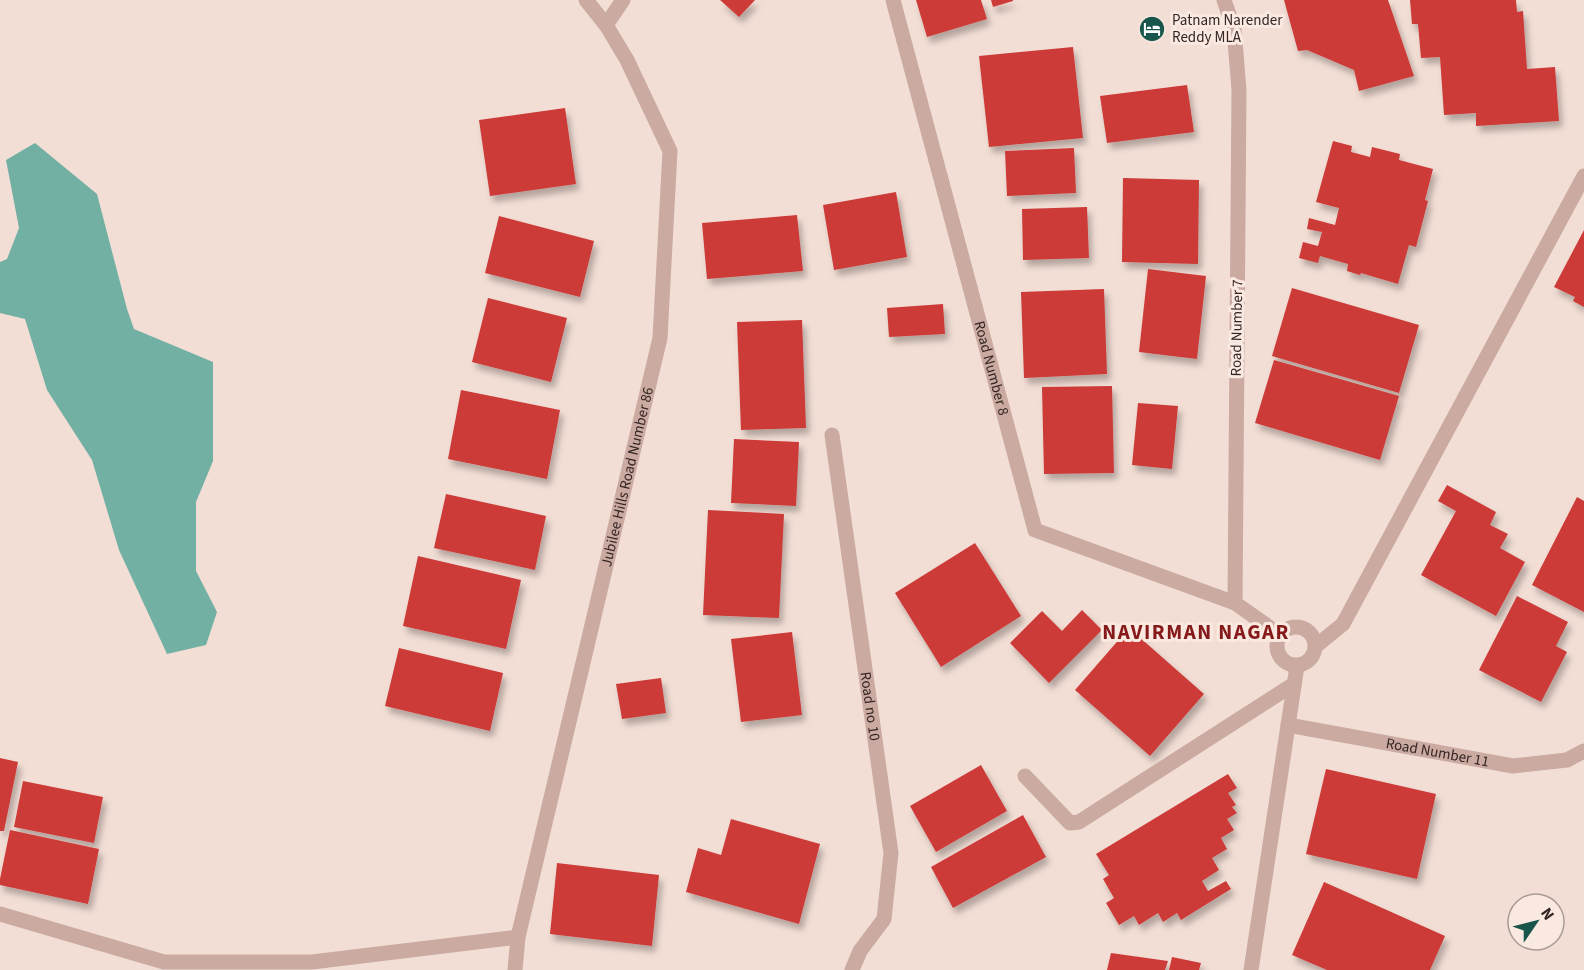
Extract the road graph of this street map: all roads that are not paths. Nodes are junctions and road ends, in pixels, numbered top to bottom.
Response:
1 (586, 0) edge
2 (623, 0) edge
3 (892, 0) edge
4 (1224, 0) edge
5 (606, 25) junction
6 (1584, 176) edge
7 (832, 435) dead end
8 (1235, 603) junction
9 (1281, 635) junction
10 (1316, 646) junction
11 (1297, 666) junction
12 (1294, 684) junction
13 (1288, 724) junction
14 (1584, 751) edge
15 (1025, 776) dead end
16 (0, 914) edge
17 (518, 937) junction
18 (312, 966) edge
19 (515, 970) edge
20 (852, 970) edge
21 (1251, 970) edge

1 - 5 street, Jubilee Hills Road Number 86
2 - 5 street
3 - 8 street, Road Number 8
4 - 8 street, Road Number 7
5 - 17 street, Jubilee Hills Road Number 86
6 - 10 street
7 - 20 street, Road no 10
8 - 9 street
9 - 10 street
9 - 11 street
10 - 11 street
11 - 12 street
12 - 13 street
12 - 15 street
13 - 14 street, Road Number 11
13 - 21 street
16 - 18 street
17 - 18 street
17 - 19 street, Jubilee Hills Road Number 86

